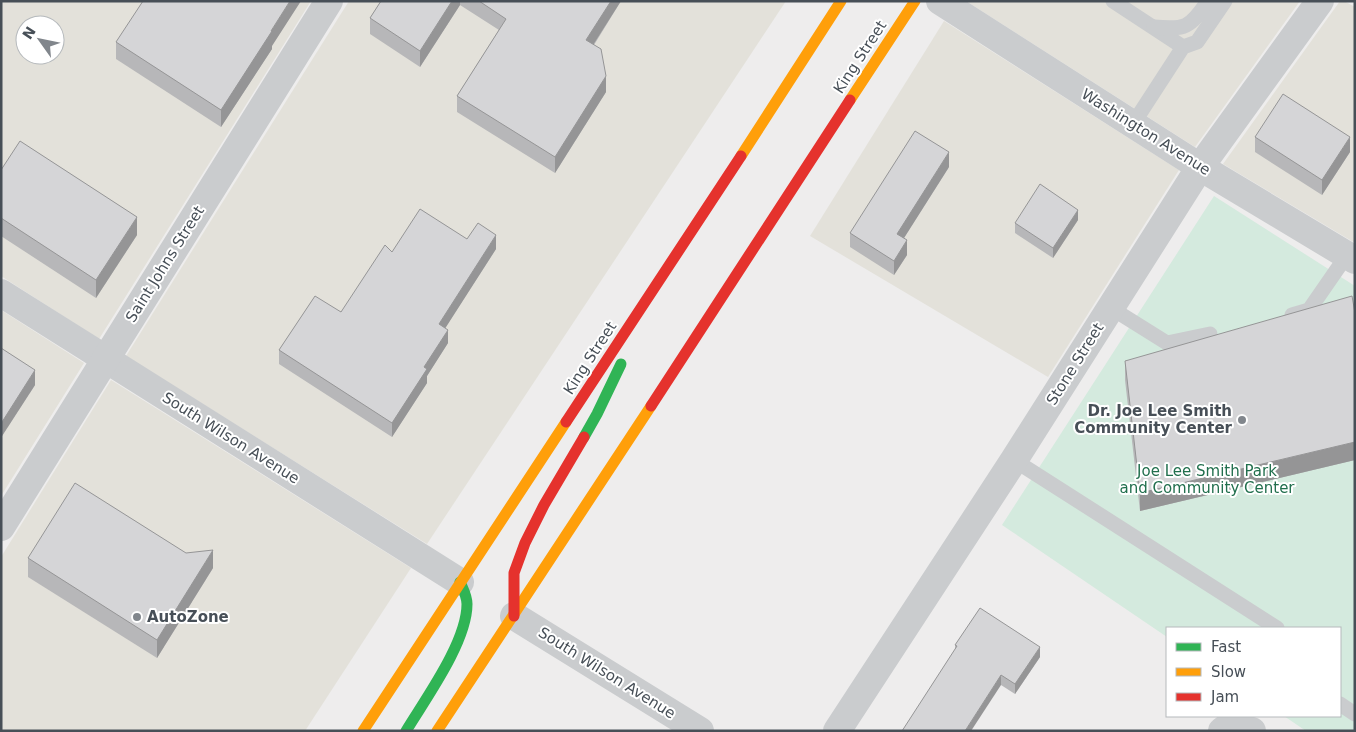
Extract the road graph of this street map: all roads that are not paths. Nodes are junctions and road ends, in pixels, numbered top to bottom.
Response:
1 (329, 1) edge
2 (841, 1) edge
3 (914, 1) edge
4 (940, 1) edge
5 (1113, 1) edge
6 (1208, 1) edge
7 (1225, 1) edge
8 (1320, 1) edge
9 (1152, 27) junction
10 (1184, 47) junction
11 (1132, 124) junction
12 (1200, 167) junction
13 (1351, 258) edge
14 (1, 293) edge
15 (648, 298) junction
16 (1111, 308) junction
17 (1274, 320) edge
18 (1210, 334) dead end
19 (105, 359) junction
20 (1014, 460) junction
21 (1, 527) edge
22 (460, 582) junction
23 (514, 616) junction
24 (1275, 627) edge
25 (1341, 705) edge
26 (1355, 714) edge
27 (363, 731) edge
28 (406, 731) edge
29 (437, 731) edge
30 (700, 731) edge
31 (837, 731) edge

1 - 19 street, Saint Johns Street
2 - 15 main road, King Street
3 - 23 main road, King Street
4 - 11 street, Washington Avenue
5 - 9 lane
6 - 9 lane
7 - 10 lane
8 - 12 street, Stone Street
9 - 10 lane
10 - 11 lane
11 - 12 street, Washington Avenue
12 - 13 street, Washington Avenue
12 - 16 street, Stone Street
13 - 17 lane
14 - 19 street, South Wilson Avenue
15 - 22 main road, King Street
15 - 23 main road
16 - 18 lane
16 - 20 street, Stone Street
19 - 21 street, Saint Johns Street
19 - 22 street, South Wilson Avenue
20 - 24 lane
20 - 31 street, Stone Street
22 - 27 main road, King Street
22 - 28 main road
23 - 29 main road, King Street
23 - 30 street, South Wilson Avenue
25 - 26 lane

